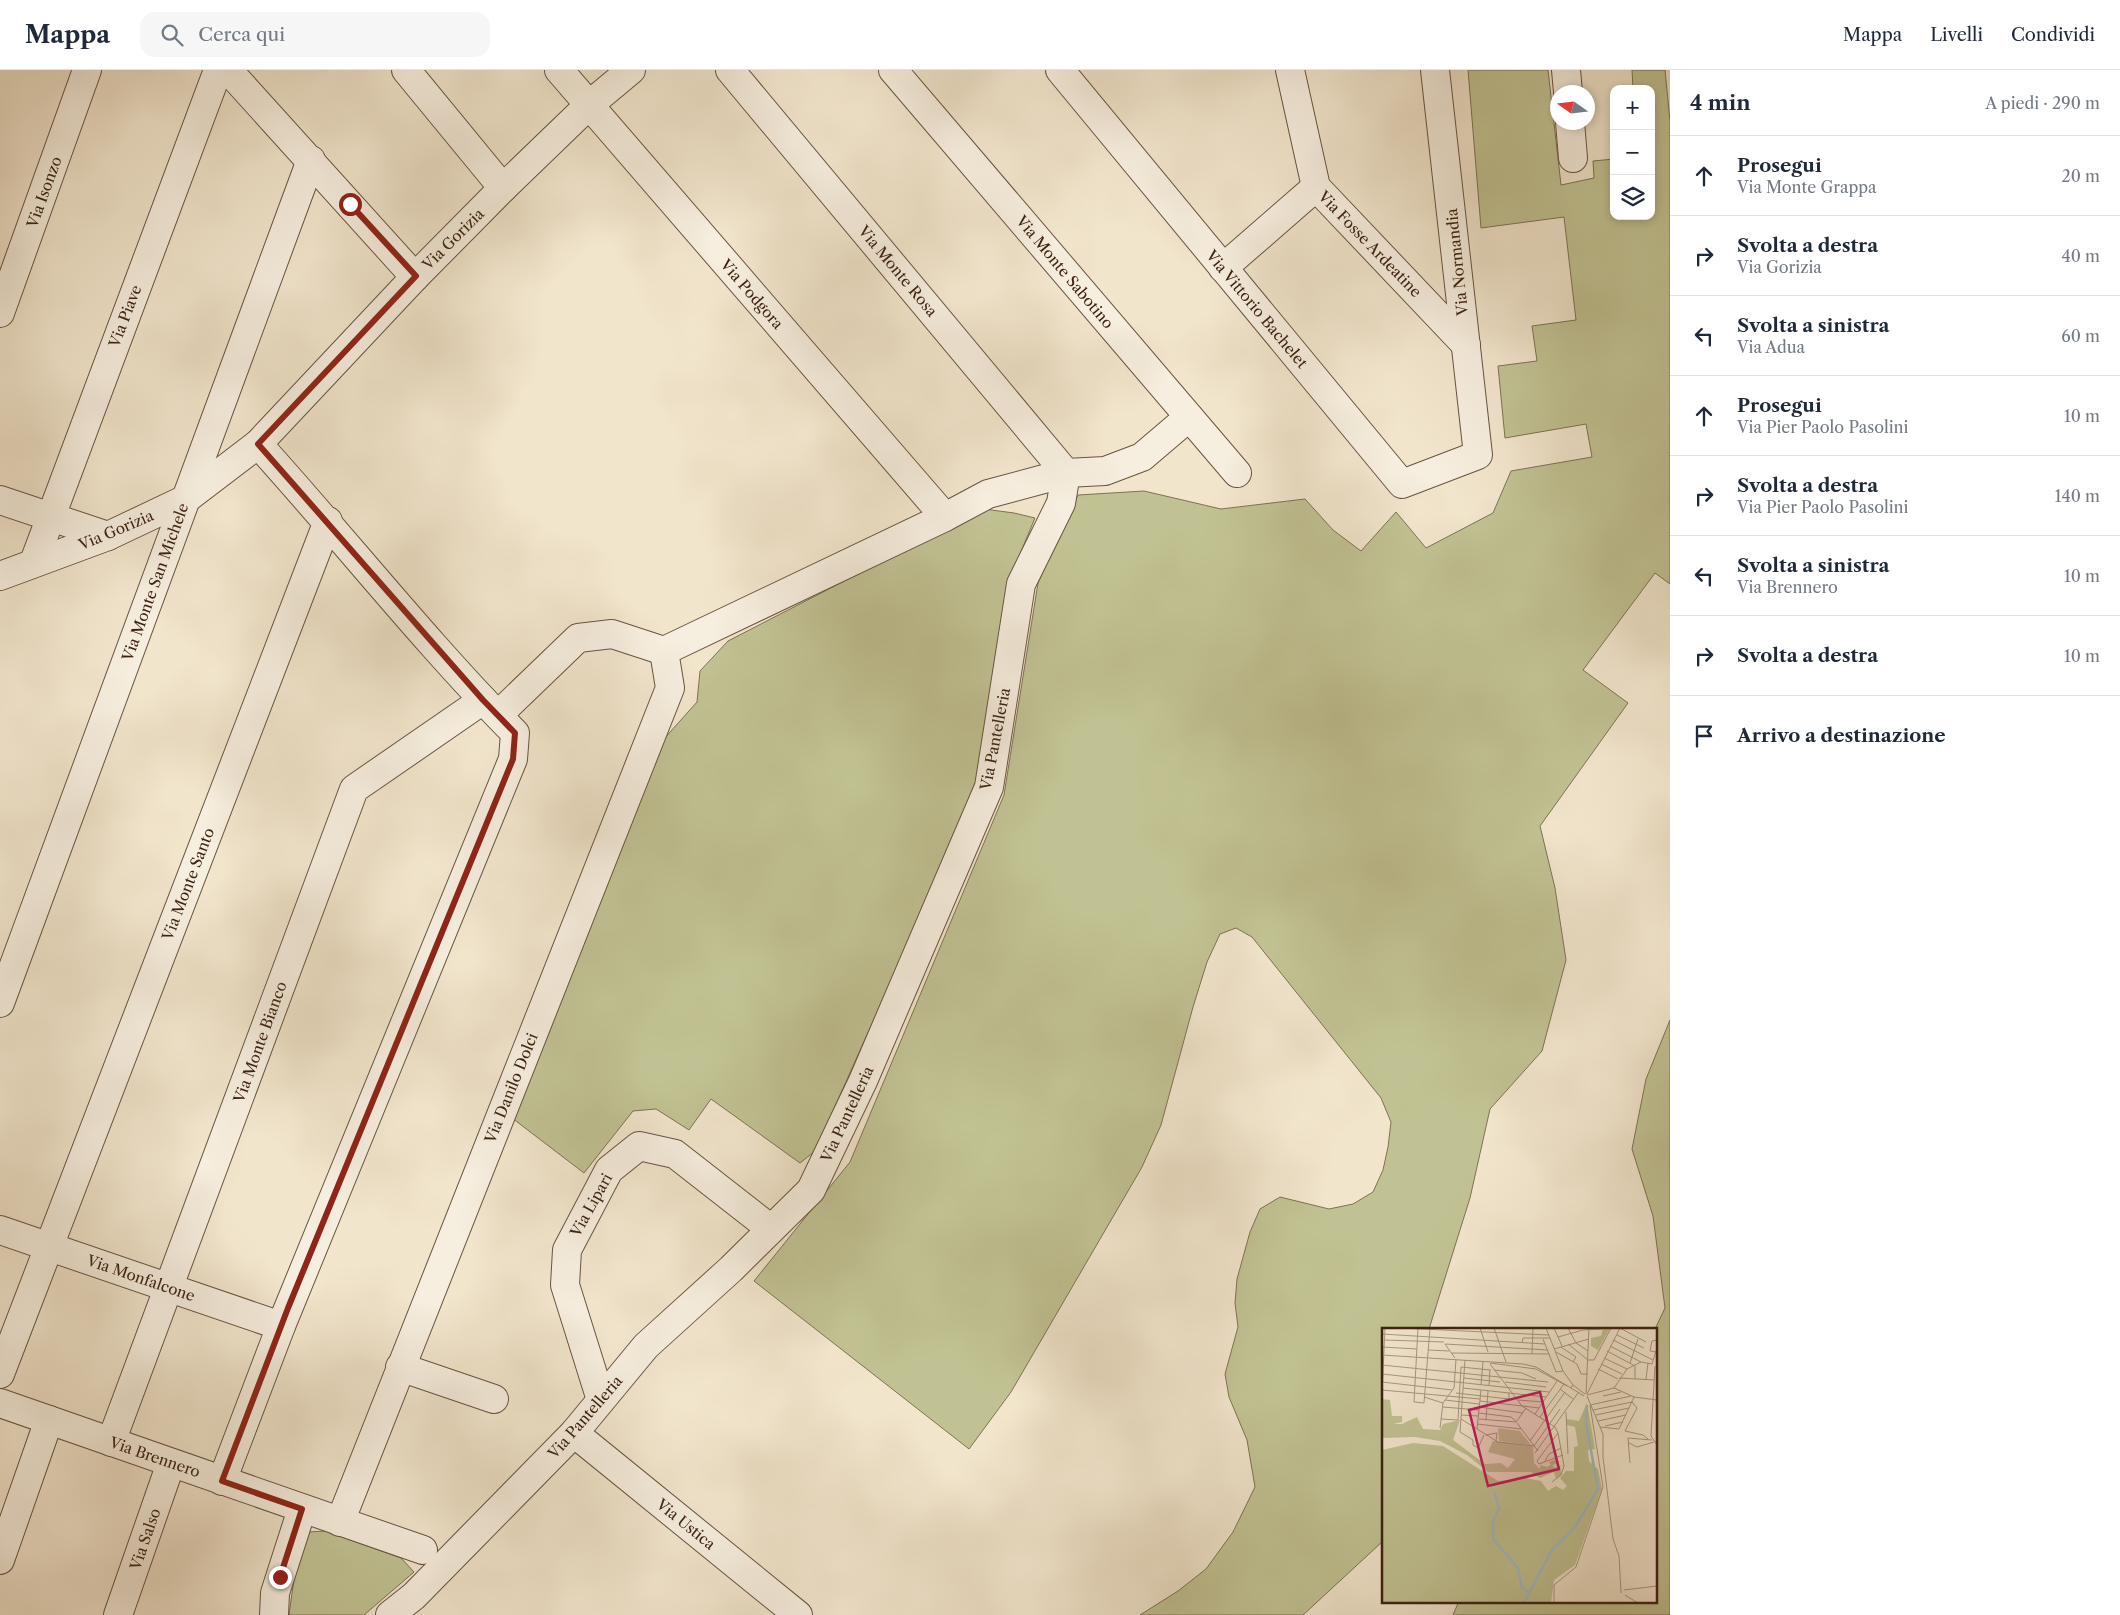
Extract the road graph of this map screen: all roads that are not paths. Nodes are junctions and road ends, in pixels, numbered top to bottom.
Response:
1 (87, 70) edge
2 (218, 70) edge
3 (228, 70) edge
4 (406, 70) edge
5 (559, 70) edge
6 (631, 70) edge
7 (730, 70) edge
8 (893, 70) edge
9 (1060, 70) edge
10 (1290, 70) edge
11 (1435, 70) edge
12 (1566, 70) edge
13 (1567, 85) edge
14 (589, 105) junction
15 (1571, 130) edge
16 (1573, 158) dead end
17 (310, 160) junction
18 (1316, 187) junction
19 (503, 188) junction
20 (1223, 268) junction
21 (416, 276) junction
22 (0, 313) edge
23 (1466, 345) junction
24 (1189, 418) junction
25 (258, 444) junction
26 (1478, 455) joint
27 (1066, 473) junction
28 (1237, 473) dead end
29 (186, 499) junction
30 (0, 500) edge
31 (50, 517) junction
32 (945, 517) junction
33 (328, 521) junction
34 (108, 536) junction
35 (34, 562) junction
36 (0, 576) edge
37 (664, 652) junction
38 (490, 708) junction
39 (0, 1003) edge
40 (771, 1229) junction
41 (0, 1230) edge
42 (49, 1247) junction
43 (169, 1288) junction
44 (281, 1326) junction
45 (400, 1367) junction
46 (0, 1374) edge
47 (494, 1399) dead end
48 (601, 1400) junction
49 (0, 1403) edge
50 (49, 1420) junction
51 (574, 1433) junction
52 (111, 1442) junction
53 (171, 1463) junction
54 (222, 1481) junction
55 (302, 1509) junction
56 (340, 1522) junction
57 (423, 1550) dead end
58 (0, 1560) edge
59 (118, 1615) edge
60 (274, 1615) edge
61 (390, 1615) edge
62 (798, 1615) edge

1 - 22 street, Via Isonzo
2 - 31 street, Via Piave
3 - 17 street
4 - 19 street
5 - 14 street, Via Podgora
6 - 14 street, Via Gorizia
7 - 27 street, Via Monte Rosa
8 - 24 street, Via Monte Sabotino
9 - 20 street, Via Vittorio Bachelet
10 - 18 street, Via Fosse Ardeatine
11 - 23 street, Via Normandia
12 - 13 street
14 - 19 street, Via Gorizia
14 - 32 street, Via Podgora
15 - 16 street
17 - 21 street
17 - 29 street, Via Monte San Michele
18 - 20 street
18 - 23 street, Via Fosse Ardeatine
19 - 21 street, Via Gorizia
20 - 26 street, Via Vittorio Bachelet
21 - 25 street, Via Gorizia
23 - 26 street, Via Normandia
24 - 27 street
24 - 28 street, Via Monte Sabotino
25 - 29 street, Via Gorizia
25 - 33 street
27 - 32 street
27 - 40 street, Via Pantelleria
29 - 34 street, Via Gorizia
29 - 39 street, Via Monte San Michele
30 - 31 street
31 - 34 street
31 - 35 street, Via Piave
32 - 37 street
33 - 38 street
33 - 42 street, Via Monte Santo
34 - 35 street, Via Gorizia
35 - 36 street, Via Gorizia
37 - 38 street, Via Monte Bianco
37 - 45 street, Via Danilo Dolci
38 - 43 street, Via Monte Bianco
38 - 44 street
40 - 48 street, Via Pantelleria
40 - 48 street, Via Lipari
41 - 42 street, Via Monfalcone
42 - 43 street, Via Monfalcone
42 - 46 street, Via Monte Santo
43 - 44 street, Via Monfalcone
43 - 52 street, Via Monte Bianco
44 - 54 street
45 - 47 street
45 - 56 street, Via Danilo Dolci
48 - 51 street, Via Pantelleria
49 - 50 street, Via Brennero
50 - 52 street, Via Brennero
50 - 58 street
51 - 61 street, Via Pantelleria
51 - 62 street, Via Ustica
52 - 53 street, Via Brennero
53 - 54 street, Via Brennero
53 - 59 street, Via Salso
54 - 55 street, Via Brennero
55 - 56 street, Via Brennero
55 - 60 street
56 - 57 street, Via Brennero

